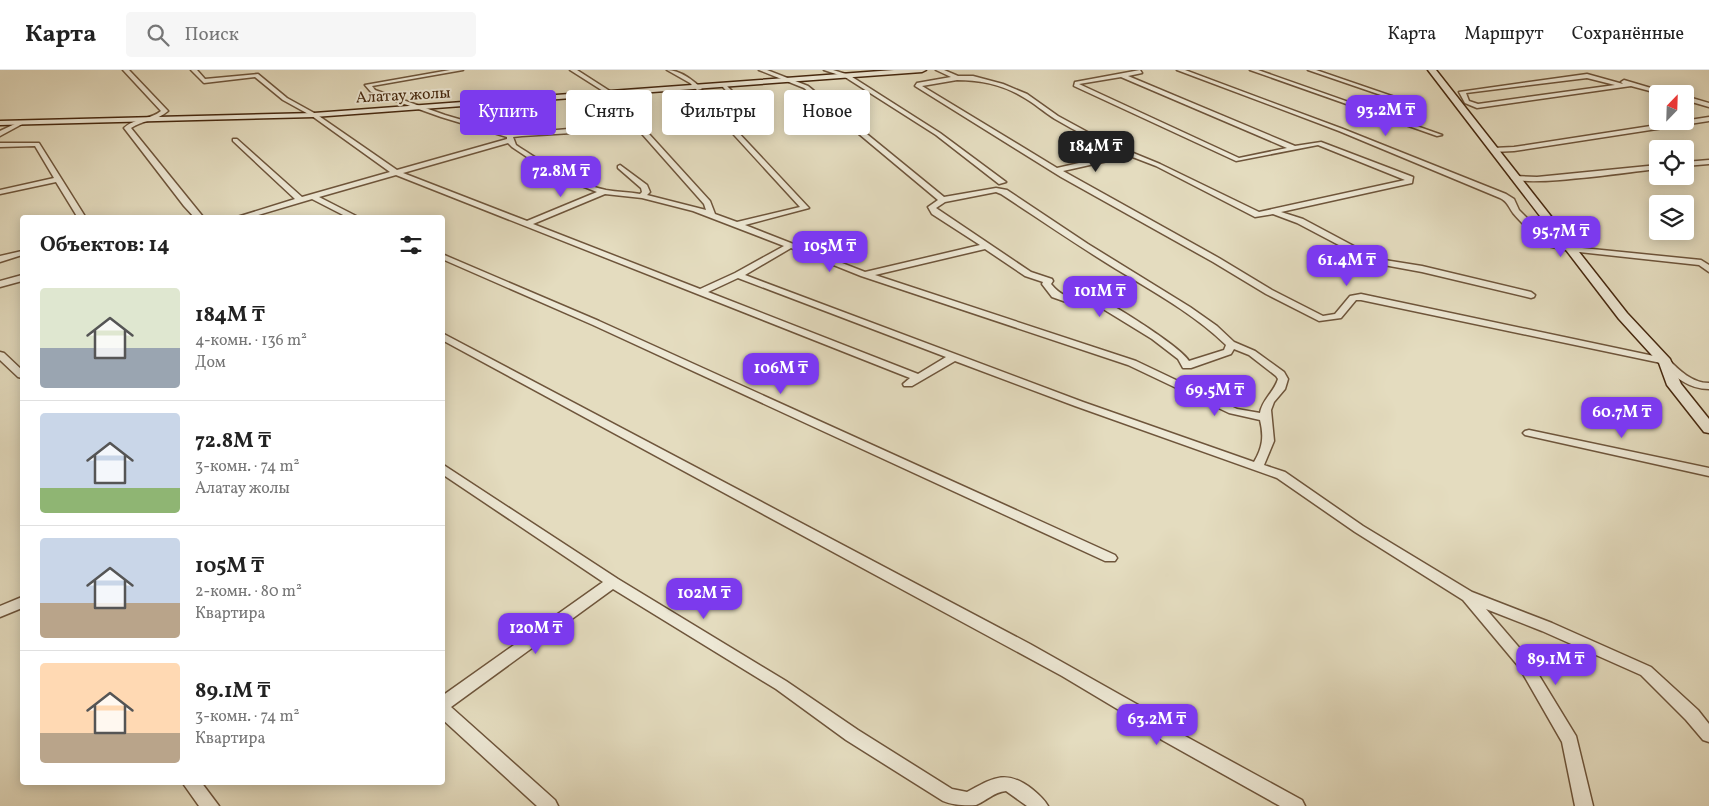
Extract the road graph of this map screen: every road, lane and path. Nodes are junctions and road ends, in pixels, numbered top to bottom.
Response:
1 (126, 70) edge
2 (194, 70) edge
3 (221, 70) edge
4 (260, 70) edge
5 (419, 70) edge
6 (460, 70) edge
7 (573, 70) edge
8 (670, 70) edge
9 (762, 70) edge
10 (827, 70) edge
11 (922, 70) edge
12 (939, 70) edge
13 (1135, 70) edge
14 (1180, 70) edge
15 (1253, 70) edge
16 (1311, 70) edge
17 (1432, 70) edge
18 (1579, 70) edge
19 (256, 75) junction
20 (425, 75) junction
21 (1122, 75) junction
22 (847, 76) junction
23 (232, 77) junction
24 (957, 78) junction
25 (788, 81) junction
26 (1631, 84) junction
27 (725, 86) junction
28 (1620, 86) junction
29 (698, 88) junction
30 (1649, 89) edge
31 (605, 90) edge
32 (652, 92) edge
33 (1641, 93) dead end
34 (566, 98) edge
35 (1694, 101) edge
36 (1415, 105) dead end
37 (1709, 105) edge
38 (421, 108) junction
39 (314, 115) junction
40 (1709, 118) edge
41 (148, 120) junction
42 (0, 123) edge
43 (22, 123) junction
44 (0, 134) edge
45 (1439, 135) dead end
46 (510, 138) junction
47 (235, 140) dead end
48 (0, 145) edge
49 (1294, 148) junction
50 (1493, 150) junction
51 (1129, 154) junction
52 (1709, 162) edge
53 (1694, 163) edge
54 (620, 167) dead end
55 (1649, 168) edge
56 (1058, 170) junction
57 (395, 172) junction
58 (1515, 178) junction
59 (59, 179) junction
60 (1002, 182) dead end
61 (0, 192) edge
62 (604, 192) junction
63 (311, 196) junction
64 (642, 196) junction
65 (300, 200) junction
66 (944, 200) junction
67 (1274, 212) junction
68 (80, 215) edge
69 (197, 215) edge
70 (248, 215) edge
71 (350, 215) edge
72 (712, 215) junction
73 (526, 224) junction
74 (735, 225) junction
75 (789, 246) junction
76 (988, 246) junction
77 (1569, 248) junction
78 (20, 254) edge
79 (445, 257) edge
80 (0, 259) edge
81 (1705, 264) edge
82 (1709, 269) edge
83 (864, 274) junction
84 (738, 275) junction
85 (20, 279) edge
86 (0, 284) edge
87 (700, 292) junction
88 (1531, 295) dead end
89 (445, 338) edge
90 (1231, 344) junction
91 (0, 355) edge
92 (954, 357) junction
93 (1664, 361) junction
94 (1187, 366) junction
95 (20, 373) edge
96 (919, 378) junction
97 (1175, 382) junction
98 (908, 384) dead end
99 (1709, 386) edge
100 (1264, 417) junction
101 (1709, 430) edge
102 (1528, 433) dead end
103 (1257, 467) junction
104 (445, 470) edge
105 (1709, 472) edge
106 (1110, 558) dead end
107 (613, 582) junction
108 (1467, 596) junction
109 (20, 603) edge
110 (0, 612) edge
111 (445, 703) edge
112 (445, 712) edge
113 (1709, 735) edge
114 (192, 785) edge
115 (210, 806) edge
116 (549, 806) edge
117 (1039, 806) edge
118 (1296, 806) edge
119 (1584, 806) edge

1 - 41 street
2 - 23 street
3 - 23 street
4 - 19 street
5 - 20 street
6 - 20 street
7 - 31 street
8 - 29 street
9 - 25 street
10 - 22 street
11 - 22 main road
12 - 24 street
13 - 21 street
14 - 77 street
15 - 45 street
16 - 36 street
17 - 50 main road
18 - 26 street
19 - 23 street
19 - 39 street
20 - 38 street
21 - 49 street
21 - 49 street
22 - 25 main road, Алатау жолы
22 - 60 street
24 - 51 street
24 - 56 street
25 - 27 main road, Алатау жолы
25 - 66 street
26 - 28 street
26 - 30 street
27 - 29 main road, Алатау жолы
27 - 74 street
28 - 28 street
28 - 33 street
29 - 32 main road, Алатау жолы
34 - 38 main road, Алатау жолы
35 - 37 street
38 - 39 main road, Алатау жолы
38 - 46 street
39 - 41 main road, Алатау жолы
39 - 57 street
40 - 50 street
41 - 43 main road, Алатау жолы
41 - 69 street
42 - 43 main road, Алатау жолы
43 - 44 street
46 - 57 street
46 - 62 street
46 - 72 street
47 - 65 street
48 - 59 street
49 - 67 street
50 - 58 main road
51 - 56 street
51 - 67 street
52 - 53 street
54 - 64 street
55 - 58 street
56 - 93 street
57 - 63 street
57 - 73 street
58 - 77 main road
59 - 61 street
59 - 68 street
62 - 64 street
62 - 73 street
63 - 65 street
63 - 71 street
64 - 72 street
65 - 70 street
66 - 76 street
66 - 90 street
67 - 88 street
72 - 74 street
73 - 87 street
74 - 75 street
75 - 83 street
75 - 84 street
76 - 83 street
76 - 94 street
77 - 81 street
77 - 93 main road
78 - 80 street
79 - 106 street
81 - 82 street
83 - 97 street
84 - 87 street
84 - 92 street
85 - 86 street
87 - 96 street
89 - 118 street
90 - 94 street
90 - 100 street
91 - 95 street
92 - 96 street
92 - 103 street
93 - 99 street
93 - 101 main road
94 - 97 street
96 - 98 street
97 - 100 street
100 - 103 street
102 - 105 street
103 - 108 street
104 - 107 street
107 - 111 street
107 - 117 street
108 - 113 street
108 - 119 street
109 - 110 street
112 - 116 street
114 - 115 street

